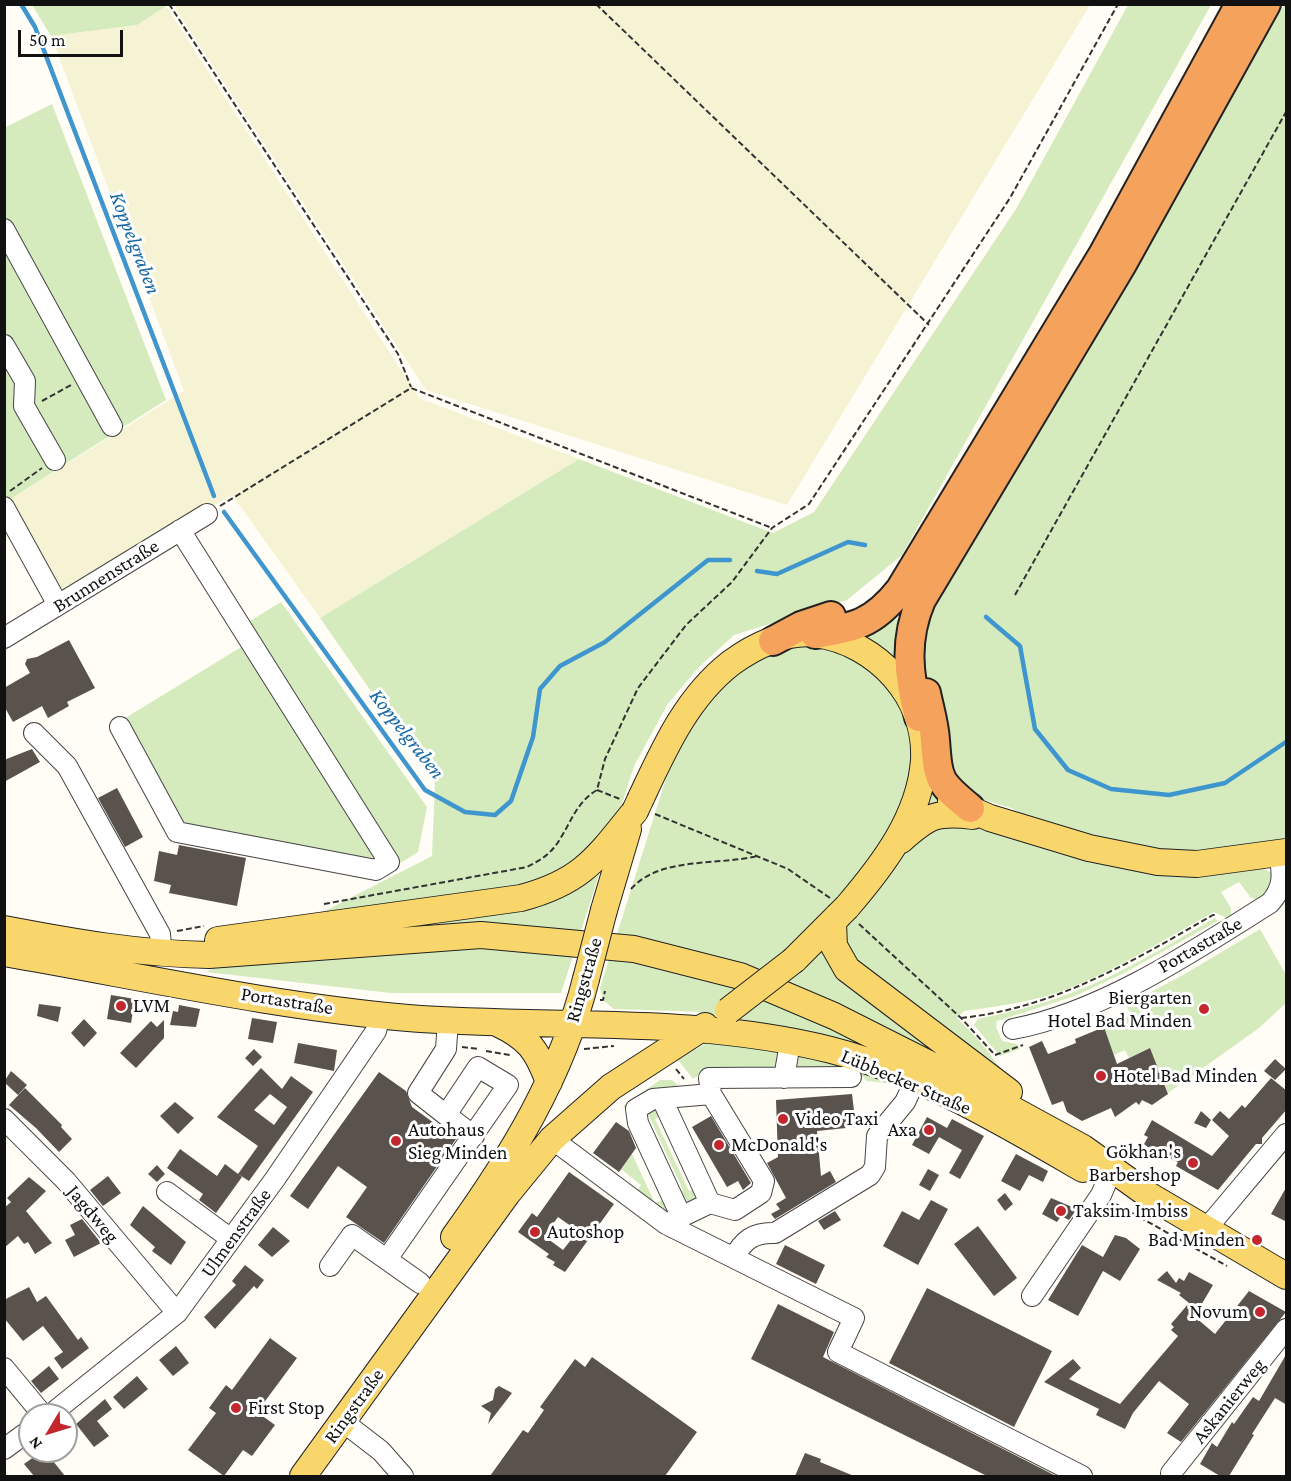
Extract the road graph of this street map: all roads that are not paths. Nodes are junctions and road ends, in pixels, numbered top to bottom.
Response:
1 (1240, 4) edge
2 (1266, 4) edge
3 (4, 229) edge
4 (4, 345) edge
5 (112, 426) dead end
6 (55, 460) road end
7 (4, 507) edge
8 (207, 514) road end
9 (180, 530) junction
10 (915, 562) junction
11 (58, 605) junction
12 (912, 623) junction
13 (815, 634) junction
14 (4, 638) edge
15 (773, 641) junction
16 (919, 717) junction
17 (120, 728) dead end
18 (34, 733) dead end
19 (921, 782) junction
20 (639, 806) junction
21 (980, 813) junction
22 (892, 848) junction
23 (1284, 866) edge
24 (842, 914) junction
25 (4, 929) edge
26 (161, 940) junction
27 (134, 950) junction
28 (4, 953) edge
29 (380, 1015) junction
30 (448, 1020) junction
31 (494, 1022) junction
32 (573, 1023) junction
33 (702, 1028) junction
34 (1018, 1037) road end
35 (790, 1043) junction
36 (784, 1077) junction
37 (851, 1077) dead end
38 (915, 1081) junction
39 (549, 1082) junction
40 (711, 1094) junction
41 (662, 1099) junction
42 (446, 1114) junction
43 (4, 1119) edge
44 (1287, 1134) edge
45 (474, 1136) junction
46 (552, 1139) junction
47 (1083, 1148) junction
48 (1107, 1181) junction
49 (167, 1192) dead end
50 (1150, 1196) junction
51 (710, 1203) junction
52 (674, 1220) junction
53 (1207, 1228) junction
54 (231, 1239) junction
55 (734, 1258) junction
56 (387, 1259) junction
57 (330, 1266) dead end
58 (1287, 1276) edge
59 (420, 1283) junction
60 (1032, 1296) dead end
61 (177, 1313) junction
62 (1287, 1329) edge
63 (4, 1368) edge
64 (33, 1403) edge
65 (65, 1403) edge
66 (342, 1421) junction
67 (18, 1439) edge
68 (4, 1449) edge
69 (1171, 1473) dead end
70 (282, 1476) edge
71 (303, 1476) edge
72 (404, 1476) edge
73 (1082, 1476) edge

1 - 10 highway
2 - 12 highway
3 - 5 street
4 - 6 street
7 - 11 street
8 - 9 street, Brunnenstraße
9 - 11 street, Brunnenstraße
9 - 17 street
10 - 13 highway
10 - 15 highway
11 - 14 street, Brunnenstraße
12 - 16 highway
12 - 21 highway
13 - 15 main road, Ringstraße
13 - 16 main road, Ringstraße
15 - 20 main road, Ringstraße
16 - 19 main road, Ringstraße
18 - 26 street
19 - 21 main road, Portastraße
19 - 22 main road, Ringstraße
20 - 26 main road
20 - 32 main road, Ringstraße, bridge
21 - 22 main road, Portastraße
21 - 23 main road, Portastraße
22 - 24 main road, Ringstraße
23 - 34 street, Portastraße
24 - 33 main road, Ringstraße, bridge
24 - 47 main road
25 - 27 main road
26 - 27 main road
27 - 47 main road
28 - 29 main road, Portastraße
29 - 30 main road, Portastraße
29 - 54 street, Ulmenstraße
30 - 31 main road, Portastraße
30 - 42 street
31 - 32 main road, Portastraße
31 - 39 main road
32 - 33 main road, Lübbecker Straße
32 - 39 main road, Ringstraße
33 - 35 main road, Lübbecker Straße
33 - 46 main road, Ringstraße
35 - 36 street
35 - 38 main road, Lübbecker Straße
36 - 37 street
36 - 40 street
38 - 48 main road, Lübbecker Straße
38 - 55 street
39 - 59 main road, Ringstraße
40 - 41 street
40 - 51 street
41 - 51 street
41 - 52 street
42 - 45 street
42 - 45 street
43 - 61 street, Jagdweg
44 - 53 street
45 - 56 street
46 - 52 street
46 - 66 main road, Ringstraße
47 - 50 main road, Lübbecker Straße
48 - 50 main road, Lübbecker Straße
48 - 60 street
49 - 54 street
50 - 53 main road, Lübbecker Straße
51 - 52 street
52 - 55 street
53 - 58 main road, Lübbecker Straße
54 - 61 street, Ulmenstraße
55 - 73 street
56 - 57 street
56 - 59 street
59 - 70 main road, Ringstraße
61 - 65 street, Ulmenstraße
62 - 69 street, Askanierweg
63 - 64 street
66 - 71 main road, Ringstraße
66 - 72 street
67 - 68 street

